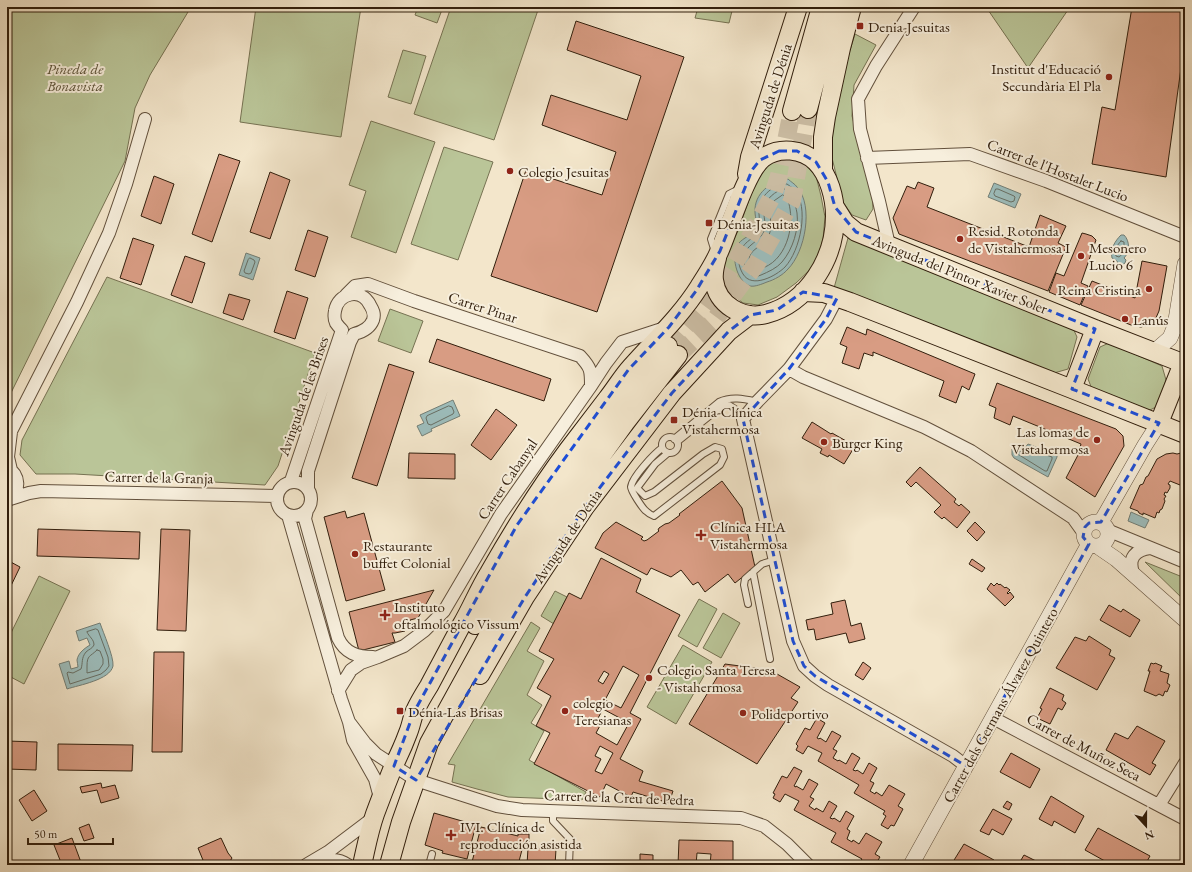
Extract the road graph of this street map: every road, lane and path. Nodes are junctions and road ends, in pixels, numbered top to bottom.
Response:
1 (798, 7) edge
2 (821, 7) edge
3 (835, 7) edge
4 (852, 7) edge
5 (914, 7) edge
6 (145, 119) dead end
7 (867, 158) junction
8 (822, 170) junction
9 (745, 185) junction
10 (835, 207) junction
11 (1185, 237) edge
12 (889, 245) junction
13 (717, 258) junction
14 (1185, 264) edge
15 (803, 292) junction
16 (346, 295) junction
17 (837, 298) junction
18 (750, 315) junction
19 (668, 327) junction
20 (1095, 329) junction
21 (1155, 351) junction
22 (1184, 361) edge
23 (789, 369) junction
24 (591, 386) junction
25 (1072, 389) junction
26 (758, 402) junction
27 (743, 420) junction
28 (1159, 424) junction
29 (1185, 434) edge
30 (9, 435) edge
31 (676, 440) junction
32 (662, 448) junction
33 (668, 453) junction
34 (12, 472) edge
35 (291, 481) junction
36 (308, 488) junction
37 (41, 491) junction
38 (276, 496) junction
39 (9, 500) edge
40 (307, 510) junction
41 (288, 515) junction
42 (1097, 536) junction
43 (1150, 548) junction
44 (775, 560) junction
45 (1185, 562) edge
46 (752, 572) junction
47 (1133, 573) junction
48 (748, 604) dead end
49 (1185, 620) edge
50 (378, 657) junction
51 (770, 659) dead end
52 (338, 690) junction
53 (993, 718) junction
54 (349, 722) junction
55 (408, 734) junction
56 (1185, 762) edge
57 (394, 766) junction
58 (966, 766) junction
59 (416, 780) junction
60 (380, 801) junction
61 (1159, 805) junction
62 (553, 811) junction
63 (373, 818) junction
64 (1185, 819) edge
65 (432, 854) dead end
66 (306, 865) edge
67 (311, 865) edge
68 (348, 865) edge
69 (362, 865) edge
70 (389, 865) edge
71 (429, 865) edge
72 (569, 865) edge
73 (808, 865) edge
74 (911, 865) edge

1 - 9 main road, Avinguda de Dénia
2 - 3 main road, Avinguda de Dénia
4 - 8 main road, Avinguda de Dénia
5 - 7 street
6 - 30 street
7 - 11 street, Carrer de l'Hostaler Lucio
7 - 12 street
8 - 9 main road, Avinguda de Dénia
8 - 10 main road, Avinguda de Dénia
9 - 13 main road, Avinguda de Dénia
10 - 12 main road, Avinguda del Pintor Xavier Soler
10 - 15 main road, Avinguda de Dénia
12 - 20 main road, Avinguda del Pintor Xavier Soler
13 - 18 main road, Avinguda de Dénia
13 - 19 main road, Avinguda de Dénia
14 - 21 street
15 - 17 main road
15 - 18 main road, Avinguda de Dénia
16 - 24 street, Carrer Pinar
16 - 35 street, Avinguda de les Brises
16 - 36 street, Avinguda de les Brises
17 - 23 street
17 - 25 main road
18 - 59 main road, Avinguda de Dénia
19 - 24 street, Carrer Cabanyal
19 - 55 main road, Avinguda de Dénia
20 - 21 main road, Avinguda del Pintor Xavier Soler
20 - 25 main road
21 - 22 main road, Avinguda del Pintor Xavier Soler
22 - 28 main road, Carrer dels Germans Álvarez Quintero
23 - 26 street
23 - 42 street
24 - 50 street, Carrer Cabanyal
25 - 28 main road
26 - 27 street
26 - 31 lane
27 - 31 lane
27 - 44 street
28 - 29 main road
28 - 42 street, Carrer dels Germans Álvarez Quintero
30 - 34 street
31 - 32 lane
31 - 33 lane
32 - 33 lane
32 - 33 lane
34 - 37 street, Carrer de la Granja
34 - 39 street
35 - 36 street
35 - 38 street
36 - 40 street
37 - 38 street, Carrer de la Granja
37 - 39 street, Carrer de la Granja
38 - 41 street
40 - 41 street
40 - 50 street
41 - 52 street
42 - 43 street
42 - 47 street
42 - 53 street, Carrer dels Germans Álvarez Quintero
43 - 45 street
43 - 47 street
44 - 46 lane
44 - 58 street
46 - 48 lane
46 - 51 lane
47 - 49 street
50 - 52 street
52 - 54 street
53 - 58 street, Carrer dels Germans Álvarez Quintero
53 - 61 street, Carrer de Muñoz Seca
54 - 57 street
54 - 60 street
55 - 57 main road, Avinguda de Dénia
55 - 59 main road, Avinguda de Dénia
56 - 61 street
57 - 59 street, Carrer de la Creu de Pedra
57 - 60 main road, Avinguda de Dénia
58 - 74 street, Carrer dels Germans Álvarez Quintero
59 - 62 street, Carrer de la Creu de Pedra
59 - 70 main road, Avinguda de Dénia
60 - 63 main road, Avinguda de Dénia
61 - 64 street, Carrer de Muñoz Seca
62 - 72 lane
62 - 73 street, Carrer de la Creu de Pedra
63 - 66 street
63 - 69 main road, Avinguda de Dénia
65 - 71 lane
67 - 68 street

